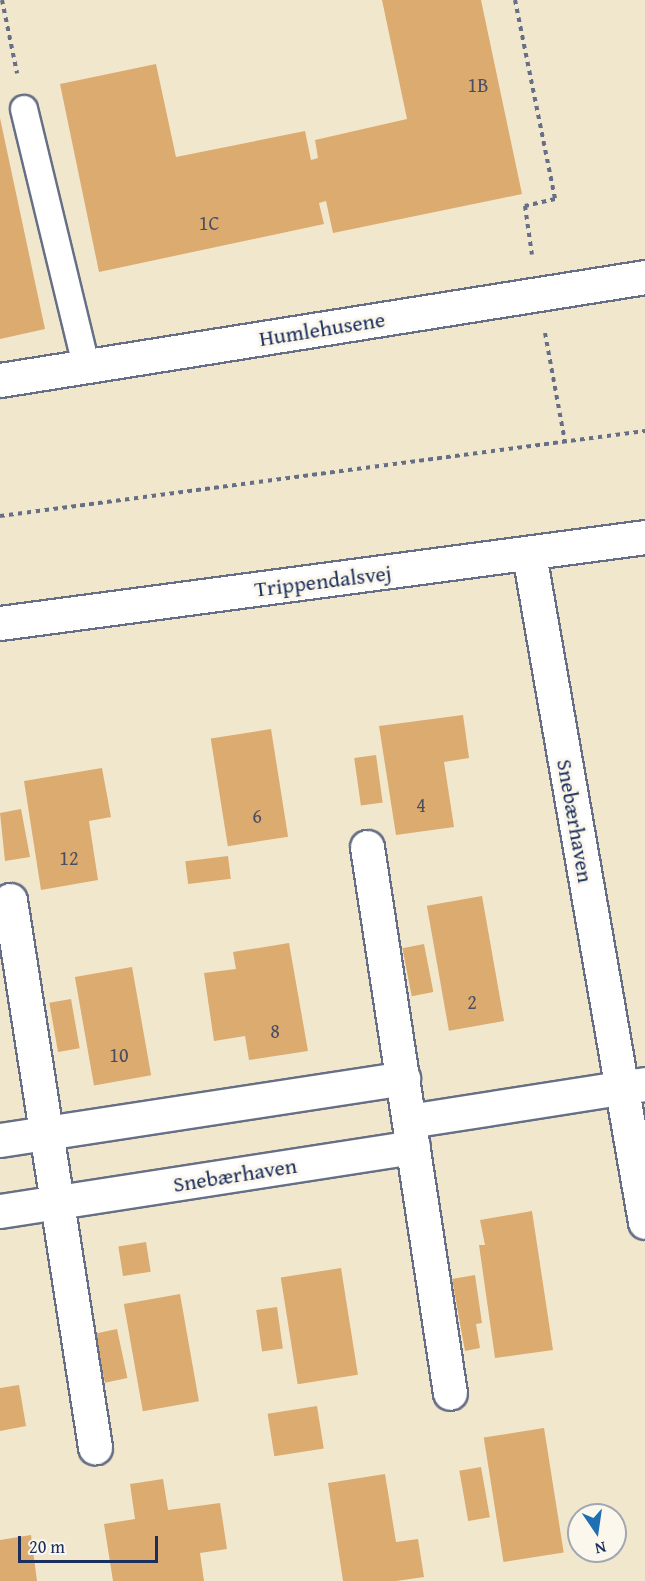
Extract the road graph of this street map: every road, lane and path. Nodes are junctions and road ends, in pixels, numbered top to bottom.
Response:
1 (2, 0) edge
2 (515, 0) edge
3 (24, 109) joint
4 (645, 277) edge
5 (537, 295) junction
6 (86, 366) junction
7 (0, 380) edge
8 (645, 431) edge
9 (565, 442) junction
10 (0, 516) edge
11 (645, 537) edge
12 (529, 554) junction
13 (0, 622) edge
14 (367, 848) dead end
15 (10, 900) dead end
16 (403, 1078) junction
17 (633, 1086) edge
18 (46, 1133) junction
19 (411, 1134) junction
20 (0, 1140) edge
21 (57, 1203) junction
22 (0, 1212) edge
23 (645, 1222) edge
24 (450, 1393) dead end
25 (95, 1447) dead end

1 - 3 path
2 - 5 path
3 - 6 lane
4 - 5 street, Humlehusene
5 - 6 street, Humlehusene
5 - 9 path
6 - 7 street, Humlehusene
8 - 9 path
9 - 10 path
11 - 12 street, Trippendalsvej
12 - 13 street, Trippendalsvej
12 - 17 street, Snebærhaven
14 - 16 street
15 - 18 street
16 - 18 street
16 - 19 street
17 - 19 street, Snebærhaven
17 - 23 street, Snebærhaven
18 - 20 street
18 - 21 street
19 - 21 street, Snebærhaven
19 - 24 street
21 - 22 street, Snebærhaven
21 - 25 street

